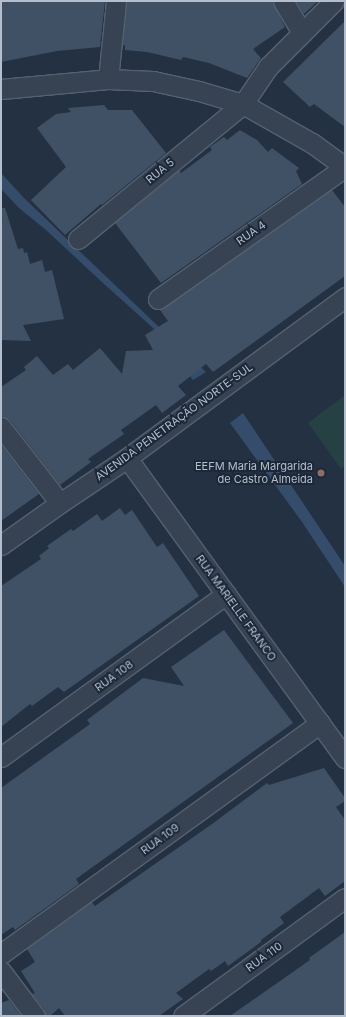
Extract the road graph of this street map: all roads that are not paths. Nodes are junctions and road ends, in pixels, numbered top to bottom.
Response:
1 (116, 1) edge
2 (283, 1) edge
3 (334, 1) edge
4 (302, 33) junction
5 (108, 79) junction
6 (1, 89) edge
7 (243, 104) junction
8 (345, 167) edge
9 (78, 239) dead end
10 (345, 297) edge
11 (158, 299) dead end
12 (1, 427) edge
13 (127, 458) junction
14 (60, 503) junction
15 (1, 545) edge
16 (226, 594) junction
17 (320, 723) junction
18 (1, 757) edge
19 (345, 758) edge
20 (345, 898) edge
21 (1, 954) edge
22 (1, 970) edge
23 (35, 1016) edge
24 (183, 1016) edge

1 - 5 street
2 - 4 street
3 - 4 street, RUA 5
4 - 7 street, RUA 5
5 - 6 street
5 - 7 street
7 - 8 street
7 - 9 street, RUA 5
8 - 11 street, RUA 4
10 - 13 street, AVENIDA PENETRAÇÃO NORTE-SUL
12 - 14 street
13 - 14 street, AVENIDA PENETRAÇÃO NORTE-SUL
13 - 16 street, RUA MARIELLE FRANCO
14 - 15 street, AVENIDA PENETRAÇÃO NORTE-SUL
16 - 17 street, RUA MARIELLE FRANCO
16 - 18 street, RUA 108
17 - 19 street, RUA MARIELLE FRANCO
17 - 21 street, RUA 109
20 - 24 street, RUA 110
22 - 23 street

